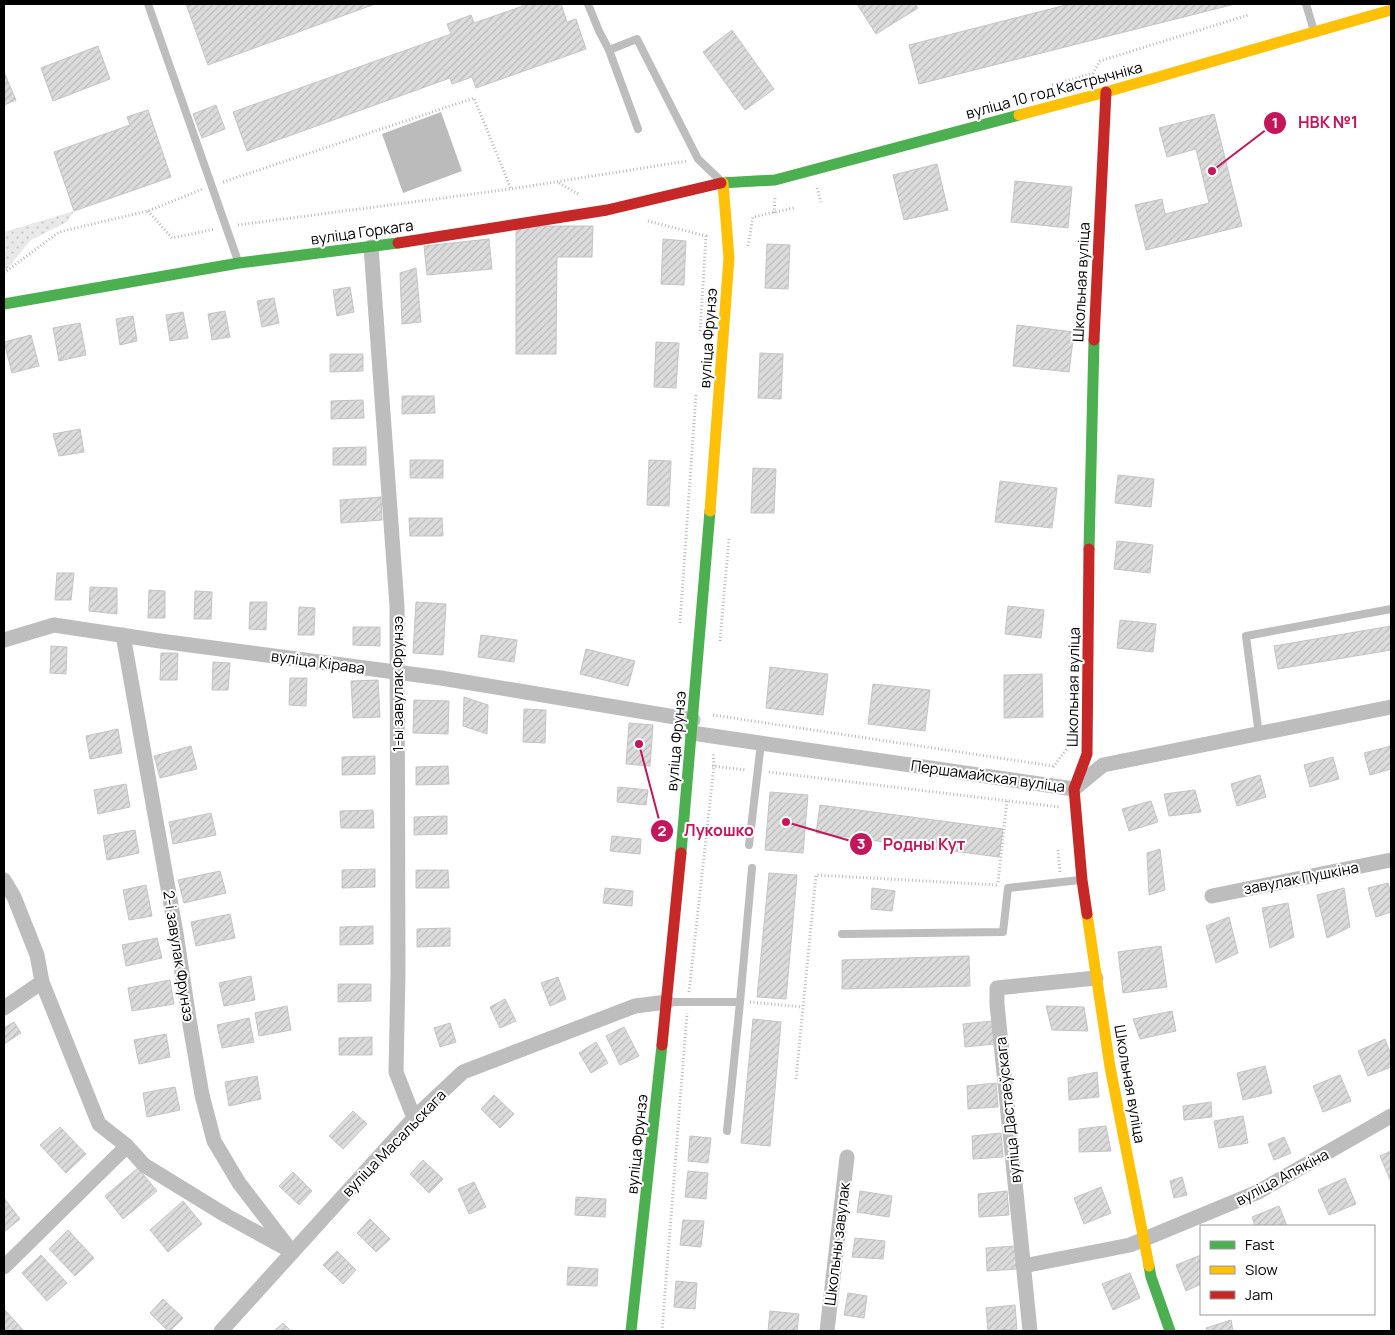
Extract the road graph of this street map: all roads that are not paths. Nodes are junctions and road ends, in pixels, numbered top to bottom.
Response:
1 (148, 4) edge
2 (588, 4) edge
3 (1306, 4) edge
4 (1391, 10) edge
5 (1315, 32) junction
6 (609, 50) junction
7 (1106, 92) junction
8 (638, 129) dead end
9 (722, 183) junction
10 (371, 247) junction
11 (239, 263) junction
12 (4, 304) edge
13 (1391, 609) edge
14 (123, 635) junction
15 (4, 640) edge
16 (397, 673) junction
17 (1391, 707) edge
18 (693, 726) junction
19 (1259, 735) junction
20 (760, 743) junction
21 (1075, 796) junction
22 (749, 844) dead end
23 (1391, 860) edge
24 (752, 868) dead end
25 (4, 880) edge
26 (1082, 880) junction
27 (1212, 896) dead end
28 (842, 934) dead end
29 (1096, 978) junction
30 (42, 982) junction
31 (667, 1002) junction
32 (740, 1002) junction
33 (4, 1008) edge
34 (1391, 1116) edge
35 (414, 1118) junction
36 (726, 1131) dead end
37 (126, 1146) junction
38 (847, 1157) dead end
39 (1143, 1239) junction
40 (292, 1252) junction
41 (1023, 1266) junction
42 (4, 1267) edge
43 (222, 1331) edge
44 (631, 1331) edge
45 (827, 1331) edge
46 (1030, 1331) edge
47 (1170, 1331) edge

1 - 11 lane
2 - 6 lane
3 - 5 lane
4 - 5 street, вуліца 10 год Кастрычніка
5 - 7 street, вуліца 10 год Кастрычніка
6 - 8 lane
6 - 9 lane
7 - 9 street, вуліца 10 год Кастрычніка
7 - 21 street, Школьная вуліца
9 - 10 street, вуліца Горкага
9 - 18 street, вуліца Фрунзэ
10 - 11 street, вуліца Горкага
10 - 16 street, 1-ы завулак Фрунзэ
11 - 12 street, вуліца Горкага
13 - 19 lane
14 - 15 street, вуліца Кірава
14 - 16 street, вуліца Кірава
14 - 40 street, 2-і завулак Фрунзэ
16 - 18 street, вуліца Кірава
16 - 35 street, 1-ы завулак Фрунзэ
17 - 19 street, Першамайская вуліца
18 - 20 street, Першамайская вуліца
18 - 31 street, вуліца Фрунзэ
19 - 21 street, Першамайская вуліца
20 - 21 street, Першамайская вуліца
20 - 22 lane
21 - 26 street, Школьная вуліца
23 - 27 street, завулак Пушкіна
24 - 32 lane
25 - 30 street
26 - 28 lane
26 - 29 street, Школьная вуліца
29 - 39 street, Школьная вуліца
29 - 41 street, вуліца Дастаеўскага
30 - 33 street
30 - 37 street
31 - 32 lane
31 - 35 street, вуліца Масальскага
31 - 44 street, вуліца Фрунзэ
32 - 36 lane
34 - 39 street, вуліца Апякіна
35 - 40 street, вуліца Масальскага
37 - 40 street
37 - 42 street
38 - 45 street, Школьны завулак
39 - 41 street, вуліца Апякіна
39 - 47 street, Школьная вуліца
40 - 43 street, вуліца Масальскага
41 - 46 street, вуліца Дастаеўскага

